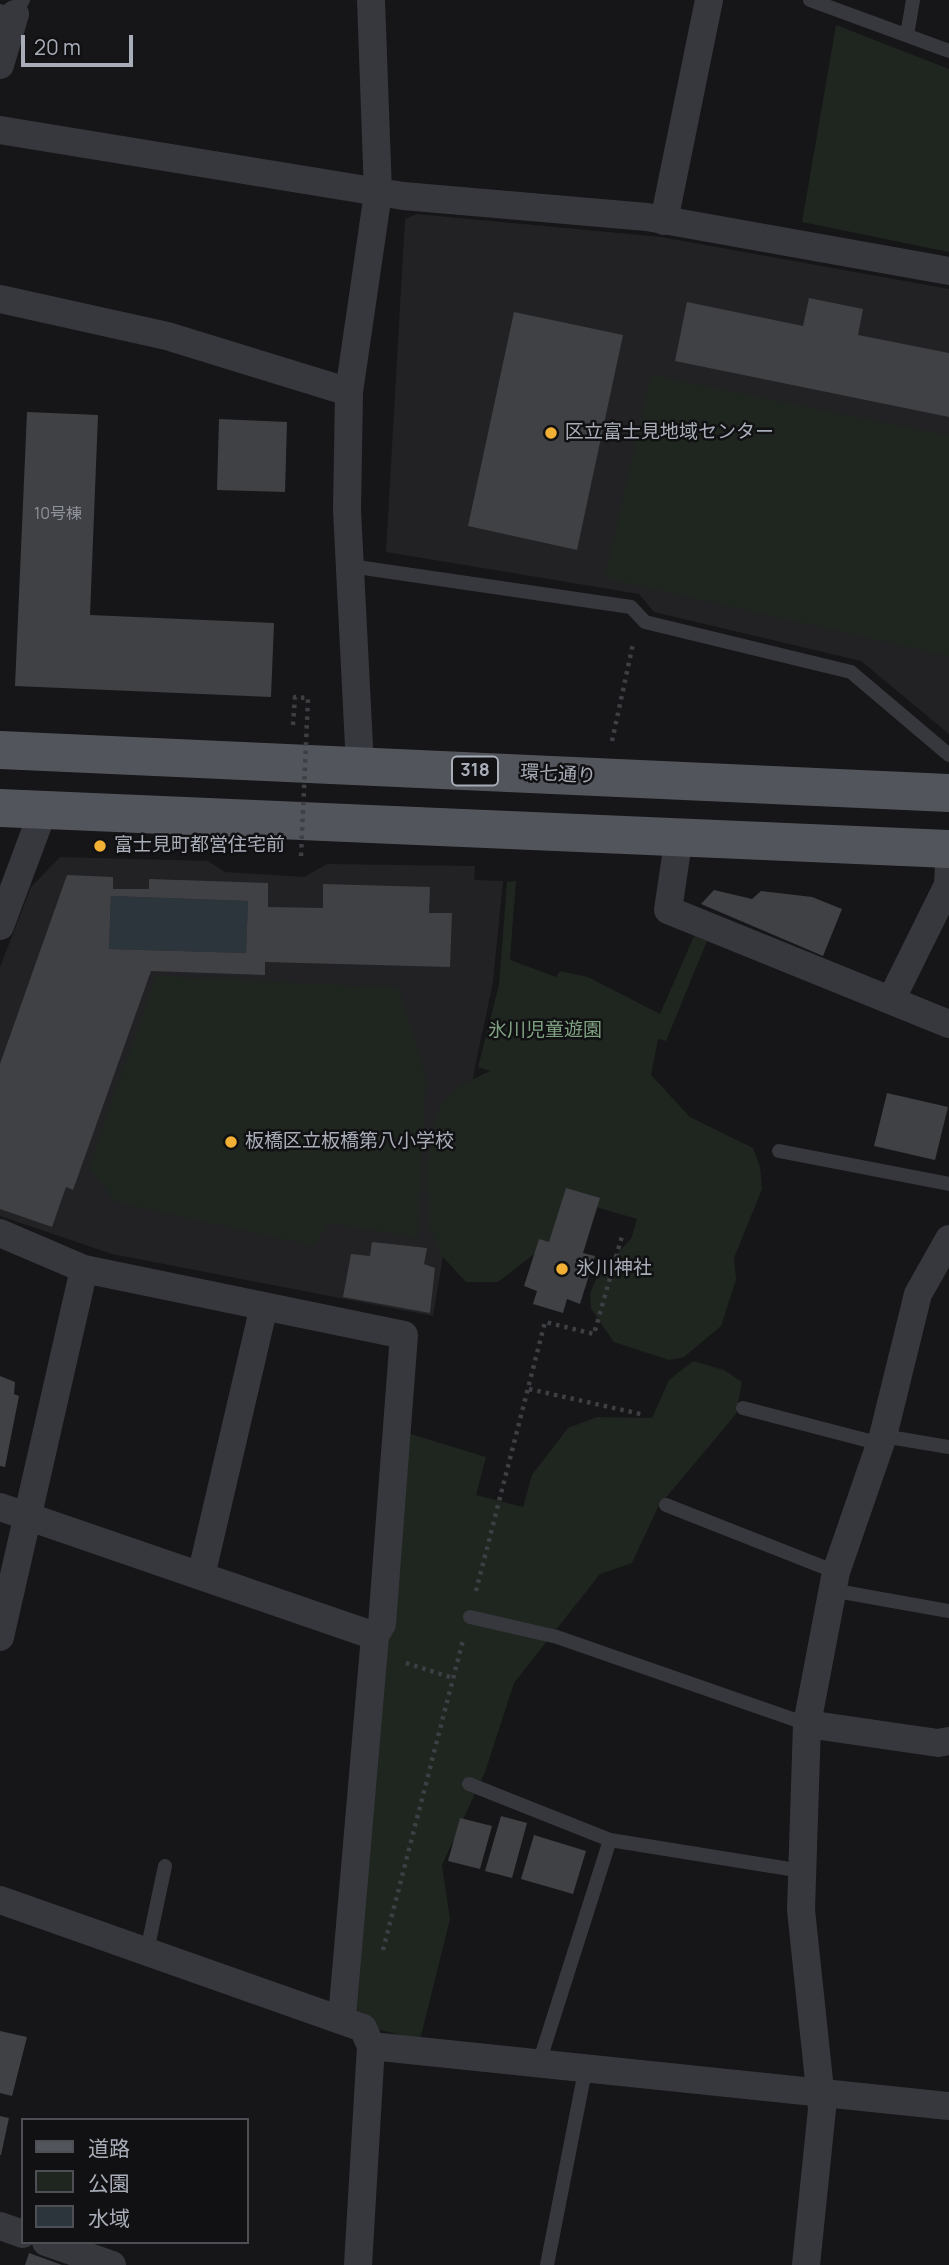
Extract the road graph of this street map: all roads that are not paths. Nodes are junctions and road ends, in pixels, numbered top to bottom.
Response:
1 (371, 0) edge
2 (709, 0) edge
3 (810, 0) edge
4 (913, 0) edge
5 (13, 8) edge
6 (907, 35) junction
7 (949, 51) edge
8 (0, 65) edge
9 (0, 130) edge
10 (378, 193) junction
11 (664, 221) junction
12 (949, 271) edge
13 (0, 299) edge
14 (349, 392) junction
15 (350, 566) junction
16 (0, 750) edge
17 (949, 755) edge
18 (360, 766) junction
19 (949, 793) edge
20 (0, 808) edge
21 (43, 811) junction
22 (680, 836) junction
23 (949, 849) edge
24 (949, 865) edge
25 (0, 926) edge
26 (891, 1000) junction
27 (949, 1024) edge
28 (779, 1151) dead end
29 (949, 1184) edge
30 (0, 1233) edge
31 (949, 1239) edge
32 (941, 1264) edge
33 (84, 1269) junction
34 (264, 1306) junction
35 (743, 1408) dead end
36 (882, 1440) junction
37 (949, 1447) edge
38 (666, 1505) dead end
39 (0, 1507) edge
40 (28, 1517) junction
41 (201, 1576) junction
42 (834, 1581) junction
43 (949, 1611) edge
44 (470, 1617) dead end
45 (0, 1637) edge
46 (375, 1644) junction
47 (807, 1724) junction
48 (949, 1741) edge
49 (469, 1784) dead end
50 (610, 1840) junction
51 (164, 1866) dead end
52 (802, 1871) junction
53 (0, 1900) edge
54 (147, 1951) junction
55 (342, 2018) junction
56 (371, 2046) junction
57 (538, 2066) junction
58 (585, 2071) junction
59 (820, 2093) junction
60 (949, 2106) edge
61 (0, 2226) edge
62 (21, 2233) edge
63 (52, 2244) edge
64 (112, 2265) edge
65 (358, 2265) edge
66 (547, 2265) edge
67 (806, 2265) edge

1 - 10 street
2 - 11 street
3 - 6 lane
4 - 6 lane
5 - 8 street
6 - 7 lane
9 - 10 street
10 - 11 street
10 - 14 street
11 - 12 street
13 - 14 street
14 - 15 street
15 - 17 lane
15 - 18 street
16 - 18 main road, 環七通り / 318
18 - 19 main road, 環七通り / 318
20 - 21 main road
21 - 22 main road
21 - 25 street
22 - 23 main road
22 - 26 street
24 - 26 street
26 - 27 street
28 - 29 lane
30 - 33 street
31 - 32 street
32 - 36 street
33 - 34 street
33 - 40 street
34 - 41 street
34 - 46 street
35 - 36 lane
36 - 37 lane
36 - 42 street
38 - 42 lane
39 - 40 street
40 - 41 street
40 - 45 street
41 - 46 street
42 - 43 lane
42 - 47 street
44 - 47 lane
46 - 55 street
47 - 48 street
47 - 52 street
49 - 50 lane
50 - 52 lane
50 - 57 lane
51 - 54 lane
52 - 59 street
53 - 54 street
54 - 55 street
55 - 56 street
56 - 57 street
56 - 65 street
57 - 58 street
58 - 59 street
58 - 66 lane
59 - 60 street
59 - 67 street
61 - 62 street
63 - 64 street

